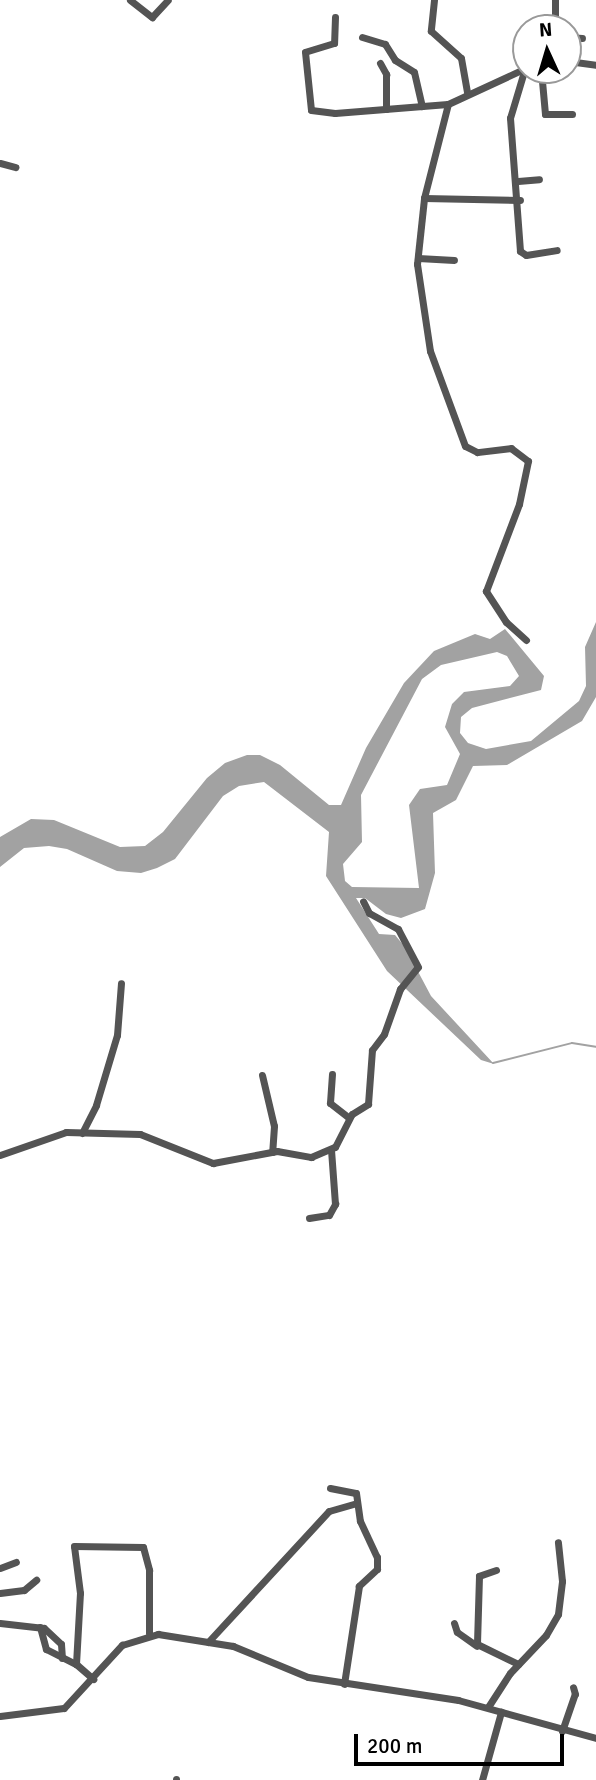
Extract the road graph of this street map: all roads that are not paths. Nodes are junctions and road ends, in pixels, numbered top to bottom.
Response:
1 (130, 0) edge
2 (168, 0) edge
3 (434, 0) edge
4 (335, 17) dead end
5 (362, 37) dead end
6 (380, 63) dead end
7 (512, 74) edge
8 (520, 84) edge
9 (542, 84) edge
10 (467, 93) junction
11 (448, 104) junction
12 (422, 106) junction
13 (386, 109) junction
14 (572, 114) dead end
15 (0, 163) edge
16 (15, 167) dead end
17 (539, 179) dead end
18 (518, 181) junction
19 (424, 198) junction
20 (520, 200) junction
21 (557, 250) dead end
22 (418, 258) junction
23 (454, 260) dead end
24 (526, 640) dead end
25 (363, 901) dead end
26 (121, 983) dead end
27 (332, 1074) dead end
28 (262, 1075) dead end
29 (349, 1118) junction
30 (82, 1133) junction
31 (331, 1150) junction
32 (272, 1152) junction
33 (0, 1155) edge
34 (309, 1218) dead end
35 (330, 1488) dead end
36 (357, 1503) junction
37 (558, 1542) dead end
38 (16, 1562) dead end
39 (0, 1568) edge
40 (496, 1570) dead end
41 (36, 1580) dead end
42 (0, 1593) edge
43 (0, 1623) edge
44 (454, 1623) dead end
45 (40, 1627) junction
46 (149, 1633) junction
47 (208, 1642) junction
48 (479, 1647) junction
49 (62, 1658) junction
50 (76, 1664) junction
51 (518, 1664) junction
52 (93, 1679) junction
53 (344, 1684) junction
54 (573, 1686) dead end
55 (488, 1707) junction
56 (501, 1712) junction
57 (0, 1716) edge
58 (562, 1731) junction
59 (596, 1738) edge
60 (482, 1780) edge

1 - 2 street
3 - 10 street
4 - 13 street
5 - 12 street
6 - 13 street
7 - 10 street
8 - 18 street
9 - 14 street
10 - 11 street
11 - 12 street
11 - 19 street
12 - 13 street
15 - 16 street
17 - 18 street
18 - 20 street
19 - 20 street
19 - 22 street
20 - 21 street
22 - 23 street
22 - 24 street
25 - 29 street
26 - 30 street
27 - 29 street
28 - 32 street
29 - 31 street
30 - 32 street
30 - 33 street
31 - 32 street
31 - 34 street
35 - 36 street
36 - 47 street
36 - 53 street
37 - 51 street
38 - 39 street
40 - 48 street
41 - 42 street
43 - 45 street
44 - 48 street
45 - 49 street
45 - 49 street
46 - 47 street
46 - 50 street
46 - 52 street
47 - 53 street
48 - 51 street
49 - 50 street
50 - 52 street
51 - 55 street
52 - 57 street
53 - 55 street
54 - 58 street
55 - 56 street
56 - 58 street
56 - 60 street
58 - 59 street

